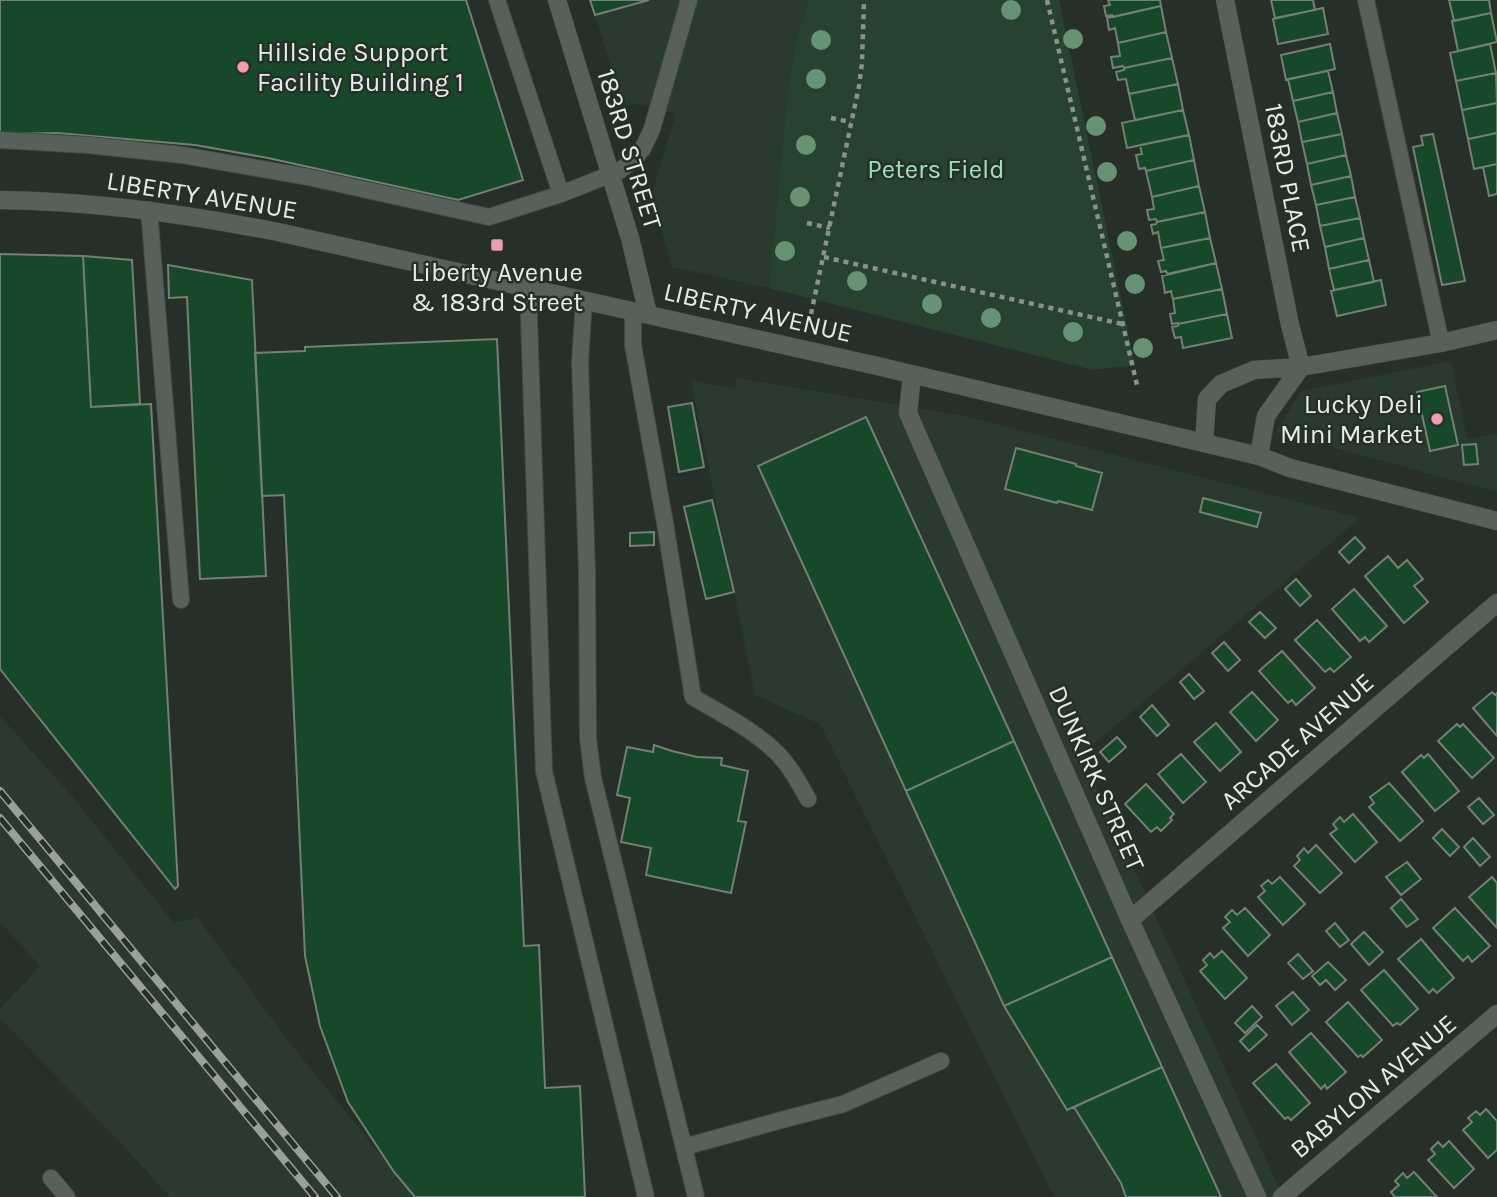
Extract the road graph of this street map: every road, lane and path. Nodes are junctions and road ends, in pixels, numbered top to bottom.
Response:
1 (497, 0) edge
2 (557, 0) edge
3 (689, 0) edge
4 (864, 0) edge
5 (1047, 0) edge
6 (1225, 0) edge
7 (1366, 0) edge
8 (831, 118) dead end
9 (851, 122) junction
10 (0, 140) edge
11 (611, 175) junction
12 (561, 194) junction
13 (0, 200) edge
14 (149, 210) junction
15 (807, 223) dead end
16 (830, 228) junction
17 (824, 257) junction
18 (528, 288) junction
19 (584, 300) junction
20 (641, 313) junction
21 (811, 314) dead end
22 (1122, 324) junction
23 (1497, 330) edge
24 (1441, 343) junction
25 (1301, 367) junction
26 (912, 375) junction
27 (1137, 385) dead end
28 (1204, 443) junction
29 (1259, 456) junction
30 (1497, 521) edge
31 (181, 600) dead end
32 (1497, 603) edge
33 (808, 799) dead end
34 (1130, 920) junction
35 (1497, 1014) edge
36 (941, 1061) dead end
37 (684, 1147) junction
38 (51, 1178) dead end
39 (67, 1197) edge
40 (646, 1197) edge
41 (696, 1197) edge
42 (1257, 1197) edge
43 (1282, 1197) edge

1 - 12 lane
2 - 11 main road, 183RD STREET
3 - 11 lane
4 - 9 path
5 - 22 path
6 - 25 main road, 183RD PLACE
7 - 24 lane
8 - 9 path
9 - 16 path
10 - 12 lane
11 - 12 lane
11 - 20 main road, 183RD STREET
13 - 14 main road, LIBERTY AVENUE
14 - 18 main road, LIBERTY AVENUE
14 - 31 lane
15 - 16 path
16 - 17 path
17 - 21 path
17 - 22 path
18 - 19 main road, LIBERTY AVENUE
18 - 40 lane
19 - 20 main road, LIBERTY AVENUE
19 - 37 lane
20 - 26 main road, LIBERTY AVENUE
20 - 33 lane
22 - 27 path
23 - 24 main road
24 - 25 main road
25 - 28 main road
25 - 29 main road
26 - 28 main road, LIBERTY AVENUE
26 - 34 main road, DUNKIRK STREET
28 - 29 main road, LIBERTY AVENUE
29 - 30 main road, LIBERTY AVENUE
32 - 34 main road, ARCADE AVENUE
34 - 42 main road, DUNKIRK STREET
35 - 43 main road, BABYLON AVENUE
36 - 37 lane
37 - 41 lane
38 - 39 lane

